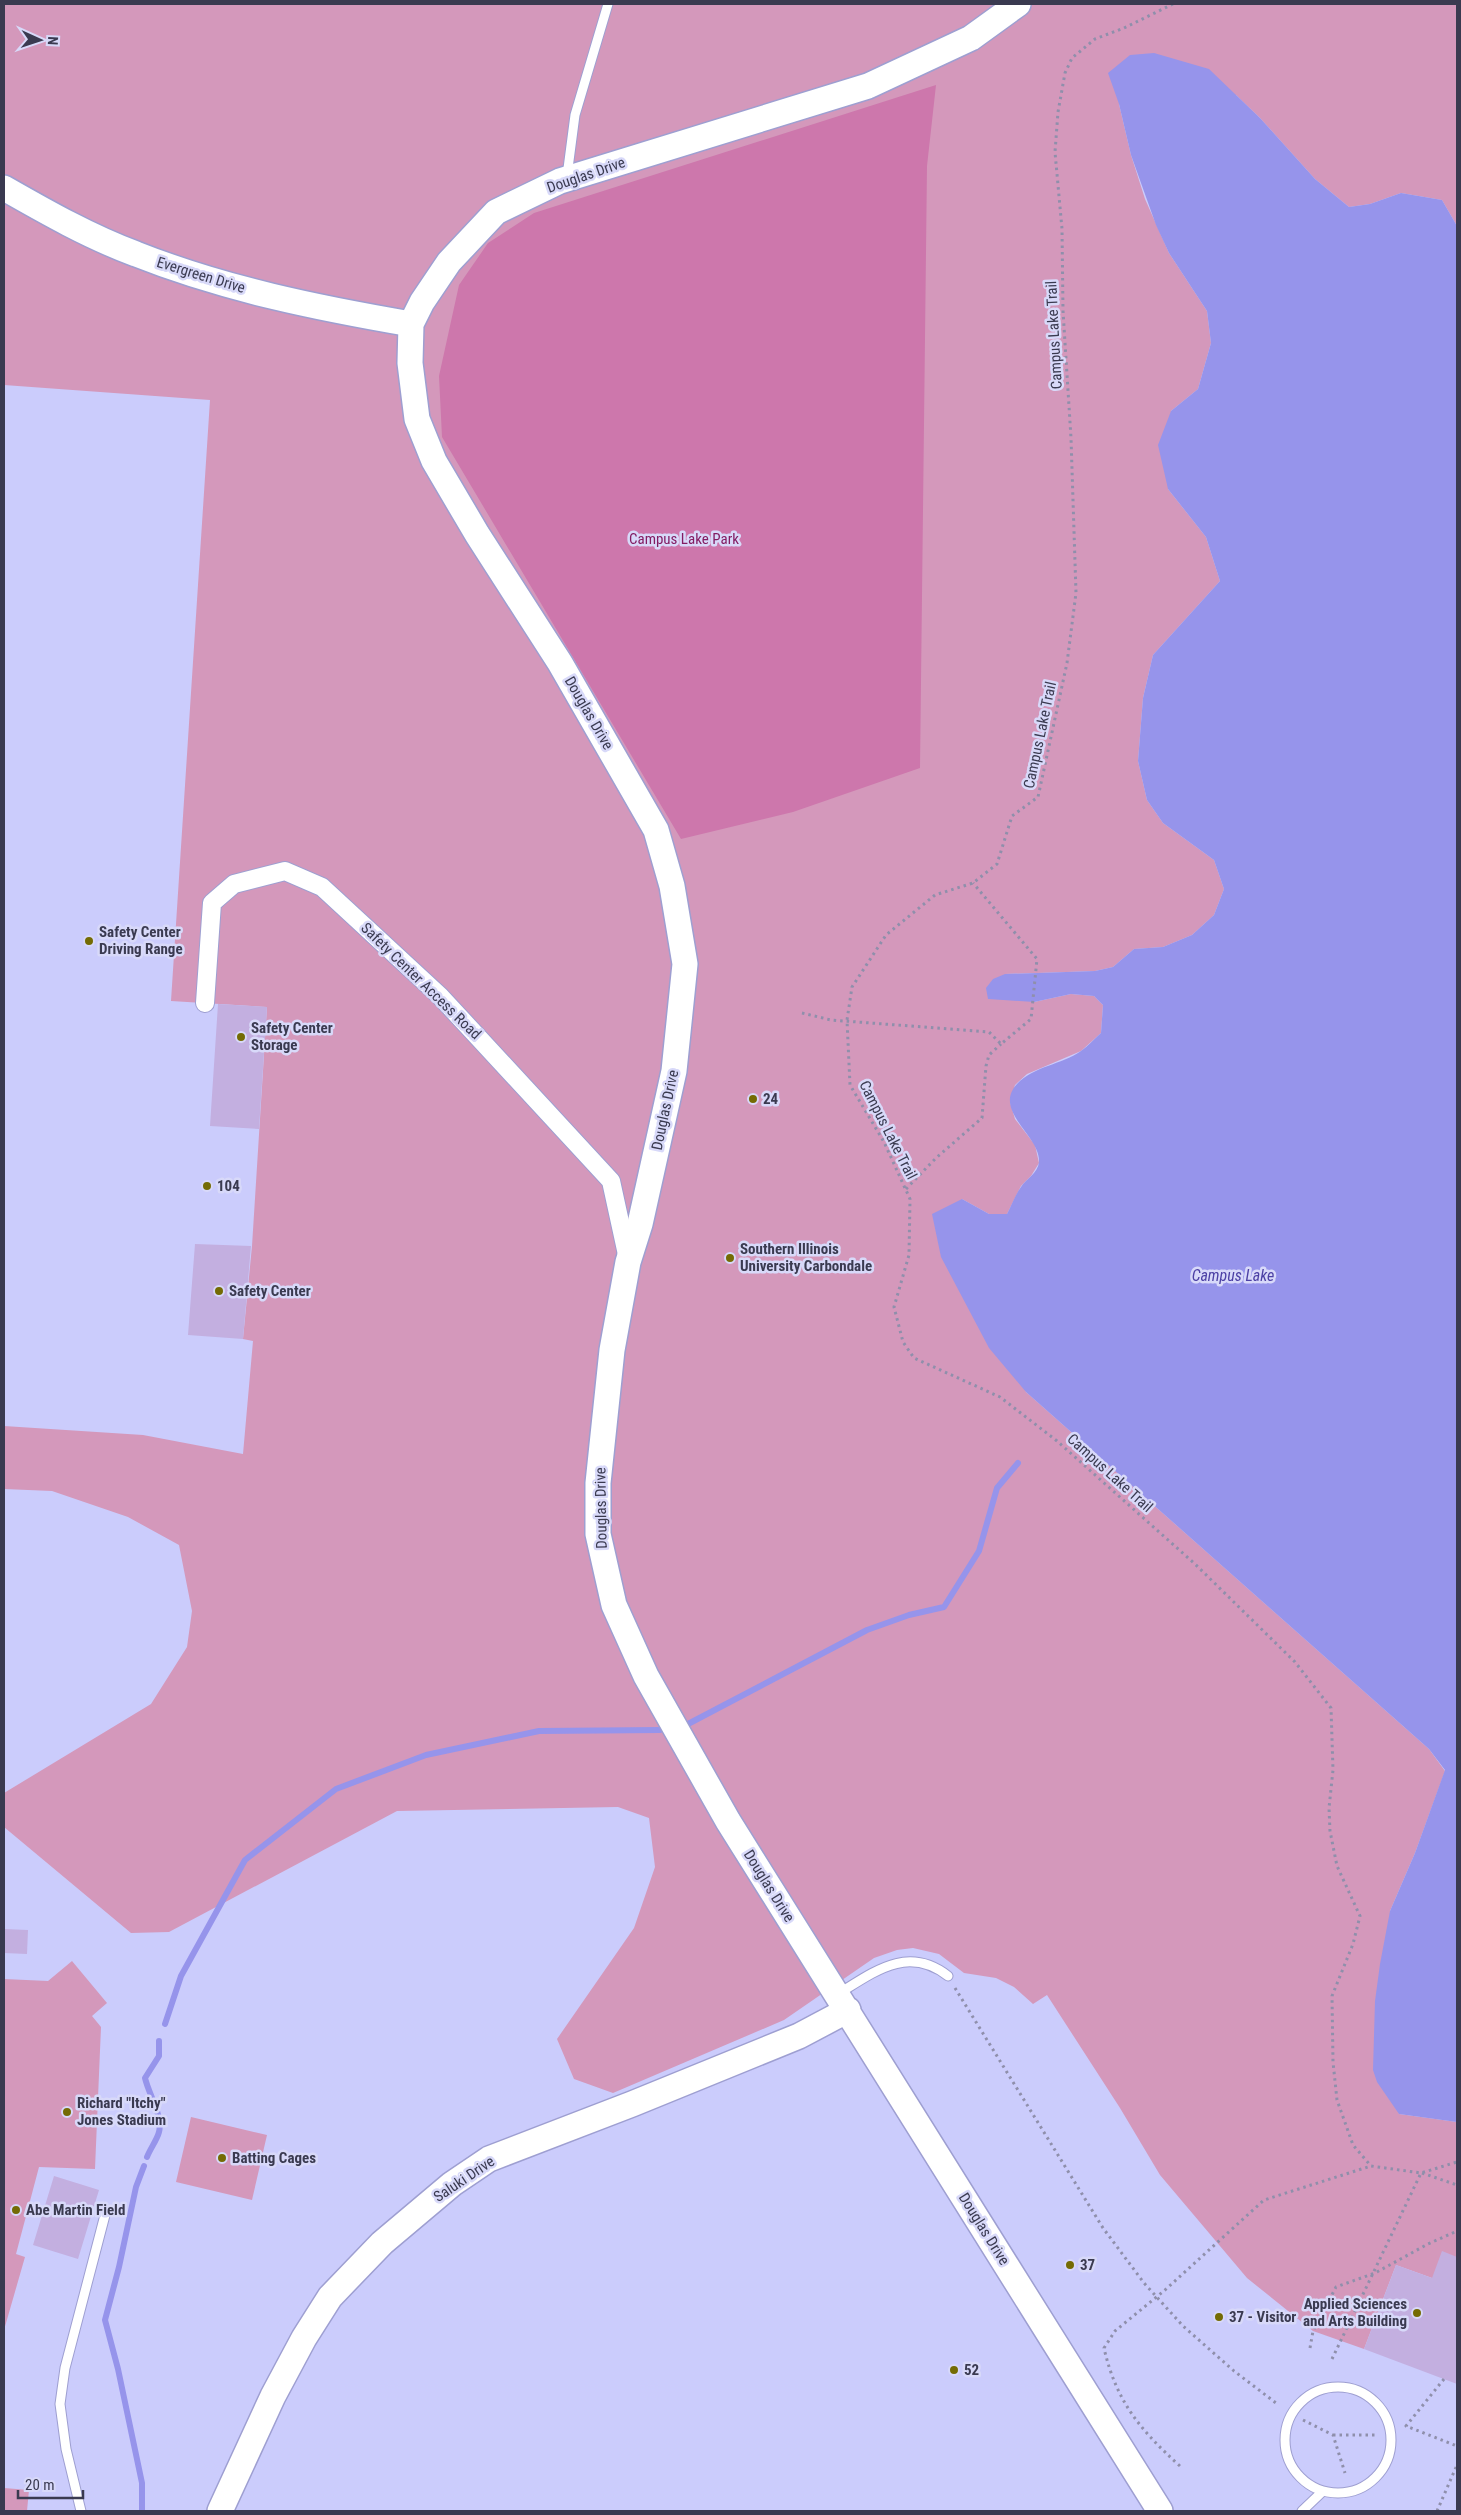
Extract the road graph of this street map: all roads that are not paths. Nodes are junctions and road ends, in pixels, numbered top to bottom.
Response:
1 (608, 4) edge
2 (1018, 4) edge
3 (567, 178) junction
4 (4, 188) edge
5 (411, 324) junction
6 (205, 1003) dead end
7 (628, 1262) junction
8 (948, 1976) road end
9 (843, 2002) junction
10 (105, 2215) dead end
11 (1323, 2491) junction
12 (81, 2511) edge
13 (220, 2511) edge
14 (1160, 2511) edge
15 (1302, 2511) edge

1 - 3 lane
2 - 3 street, Douglas Drive
3 - 5 street, Douglas Drive
4 - 5 street, Evergreen Drive
5 - 7 street, Douglas Drive
6 - 7 street, Safety Center Access Road
7 - 9 street, Douglas Drive
8 - 9 lane
9 - 13 street, Saluki Drive
9 - 14 street, Douglas Drive
10 - 12 lane
11 - 11 lane
11 - 15 lane

